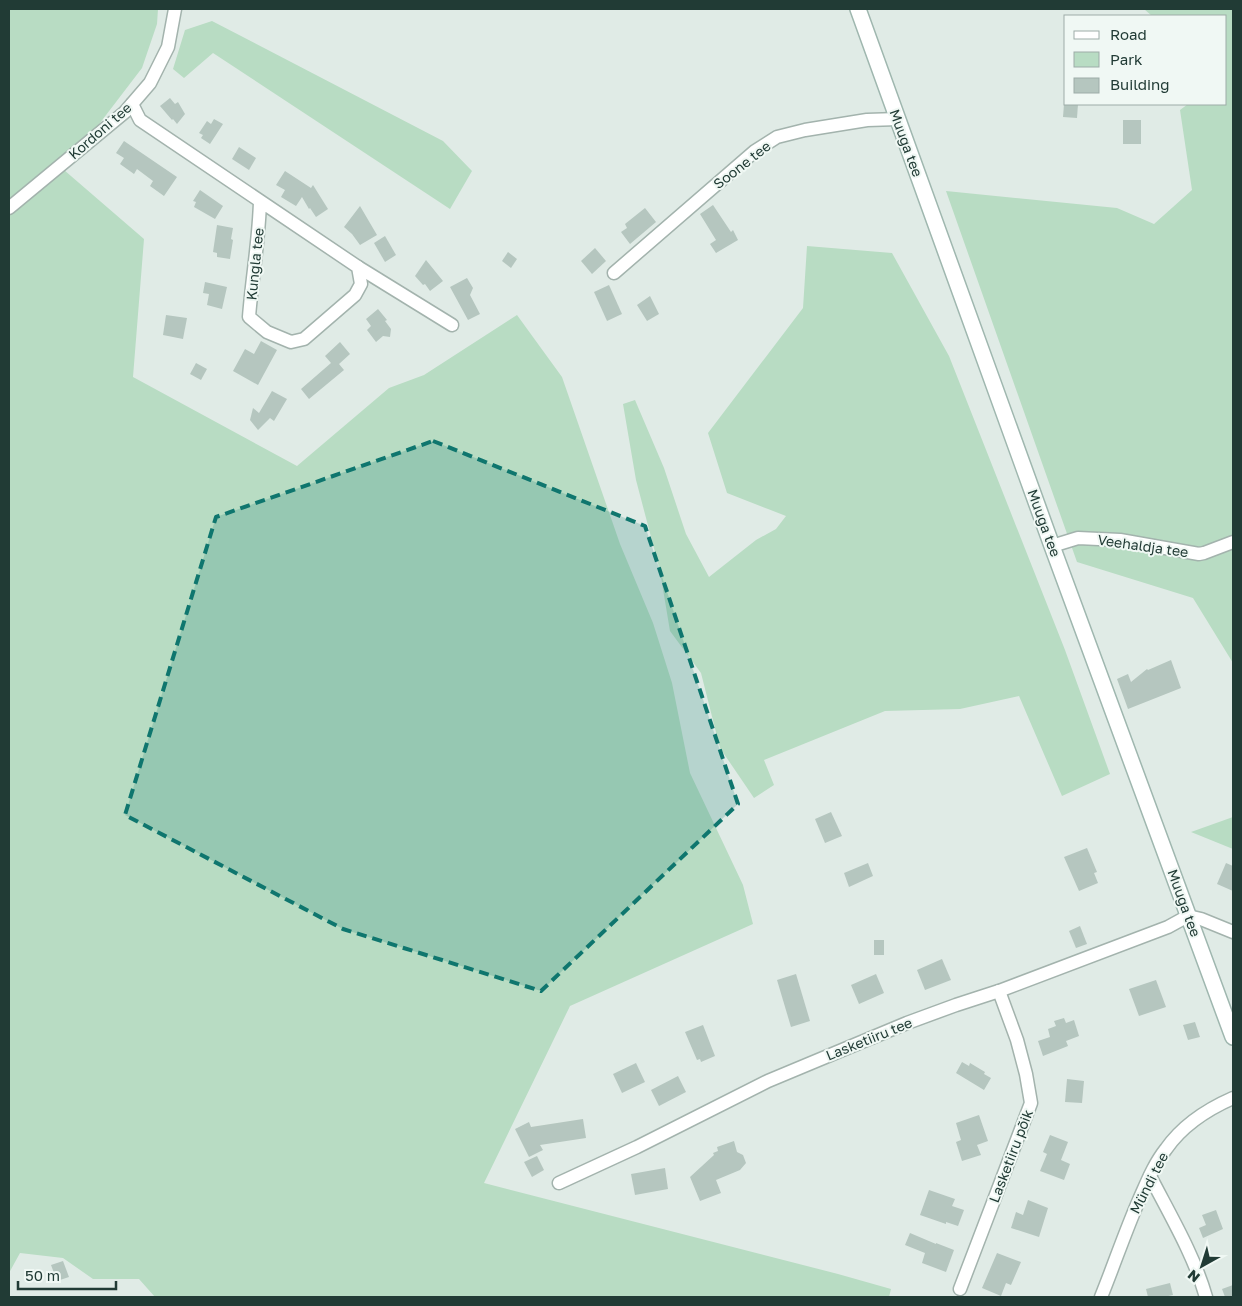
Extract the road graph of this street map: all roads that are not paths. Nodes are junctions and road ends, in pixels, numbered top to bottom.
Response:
1 (175, 9) edge
2 (858, 9) edge
3 (132, 104) junction
4 (898, 119) junction
5 (260, 201) junction
6 (9, 208) edge
7 (358, 268) junction
8 (614, 273) dead end
9 (452, 325) dead end
10 (1233, 542) edge
11 (1052, 546) junction
12 (1188, 916) junction
13 (1233, 932) edge
14 (999, 991) junction
15 (1233, 1037) edge
16 (1233, 1098) edge
17 (1150, 1176) junction
18 (559, 1183) dead end
19 (960, 1289) dead end
20 (1101, 1297) edge
21 (1206, 1297) edge

1 - 3 street, Kordoni tee
2 - 4 street, Muuga tee
3 - 5 street, Kungla tee
3 - 6 street, Kordoni tee
4 - 8 street, Soone tee
4 - 11 street, Muuga tee
5 - 7 street, Kungla tee
5 - 7 street, Kungla tee
7 - 9 street, Kungla tee
10 - 11 street, Veehaldja tee
11 - 12 street, Muuga tee
12 - 13 street
12 - 14 street, Lasketiiru tee
12 - 15 street, Muuga tee
14 - 18 street, Lasketiiru tee
14 - 19 street, Lasketiiru põik
16 - 17 street, Mündi tee
17 - 20 street, Mündi tee
17 - 21 street

